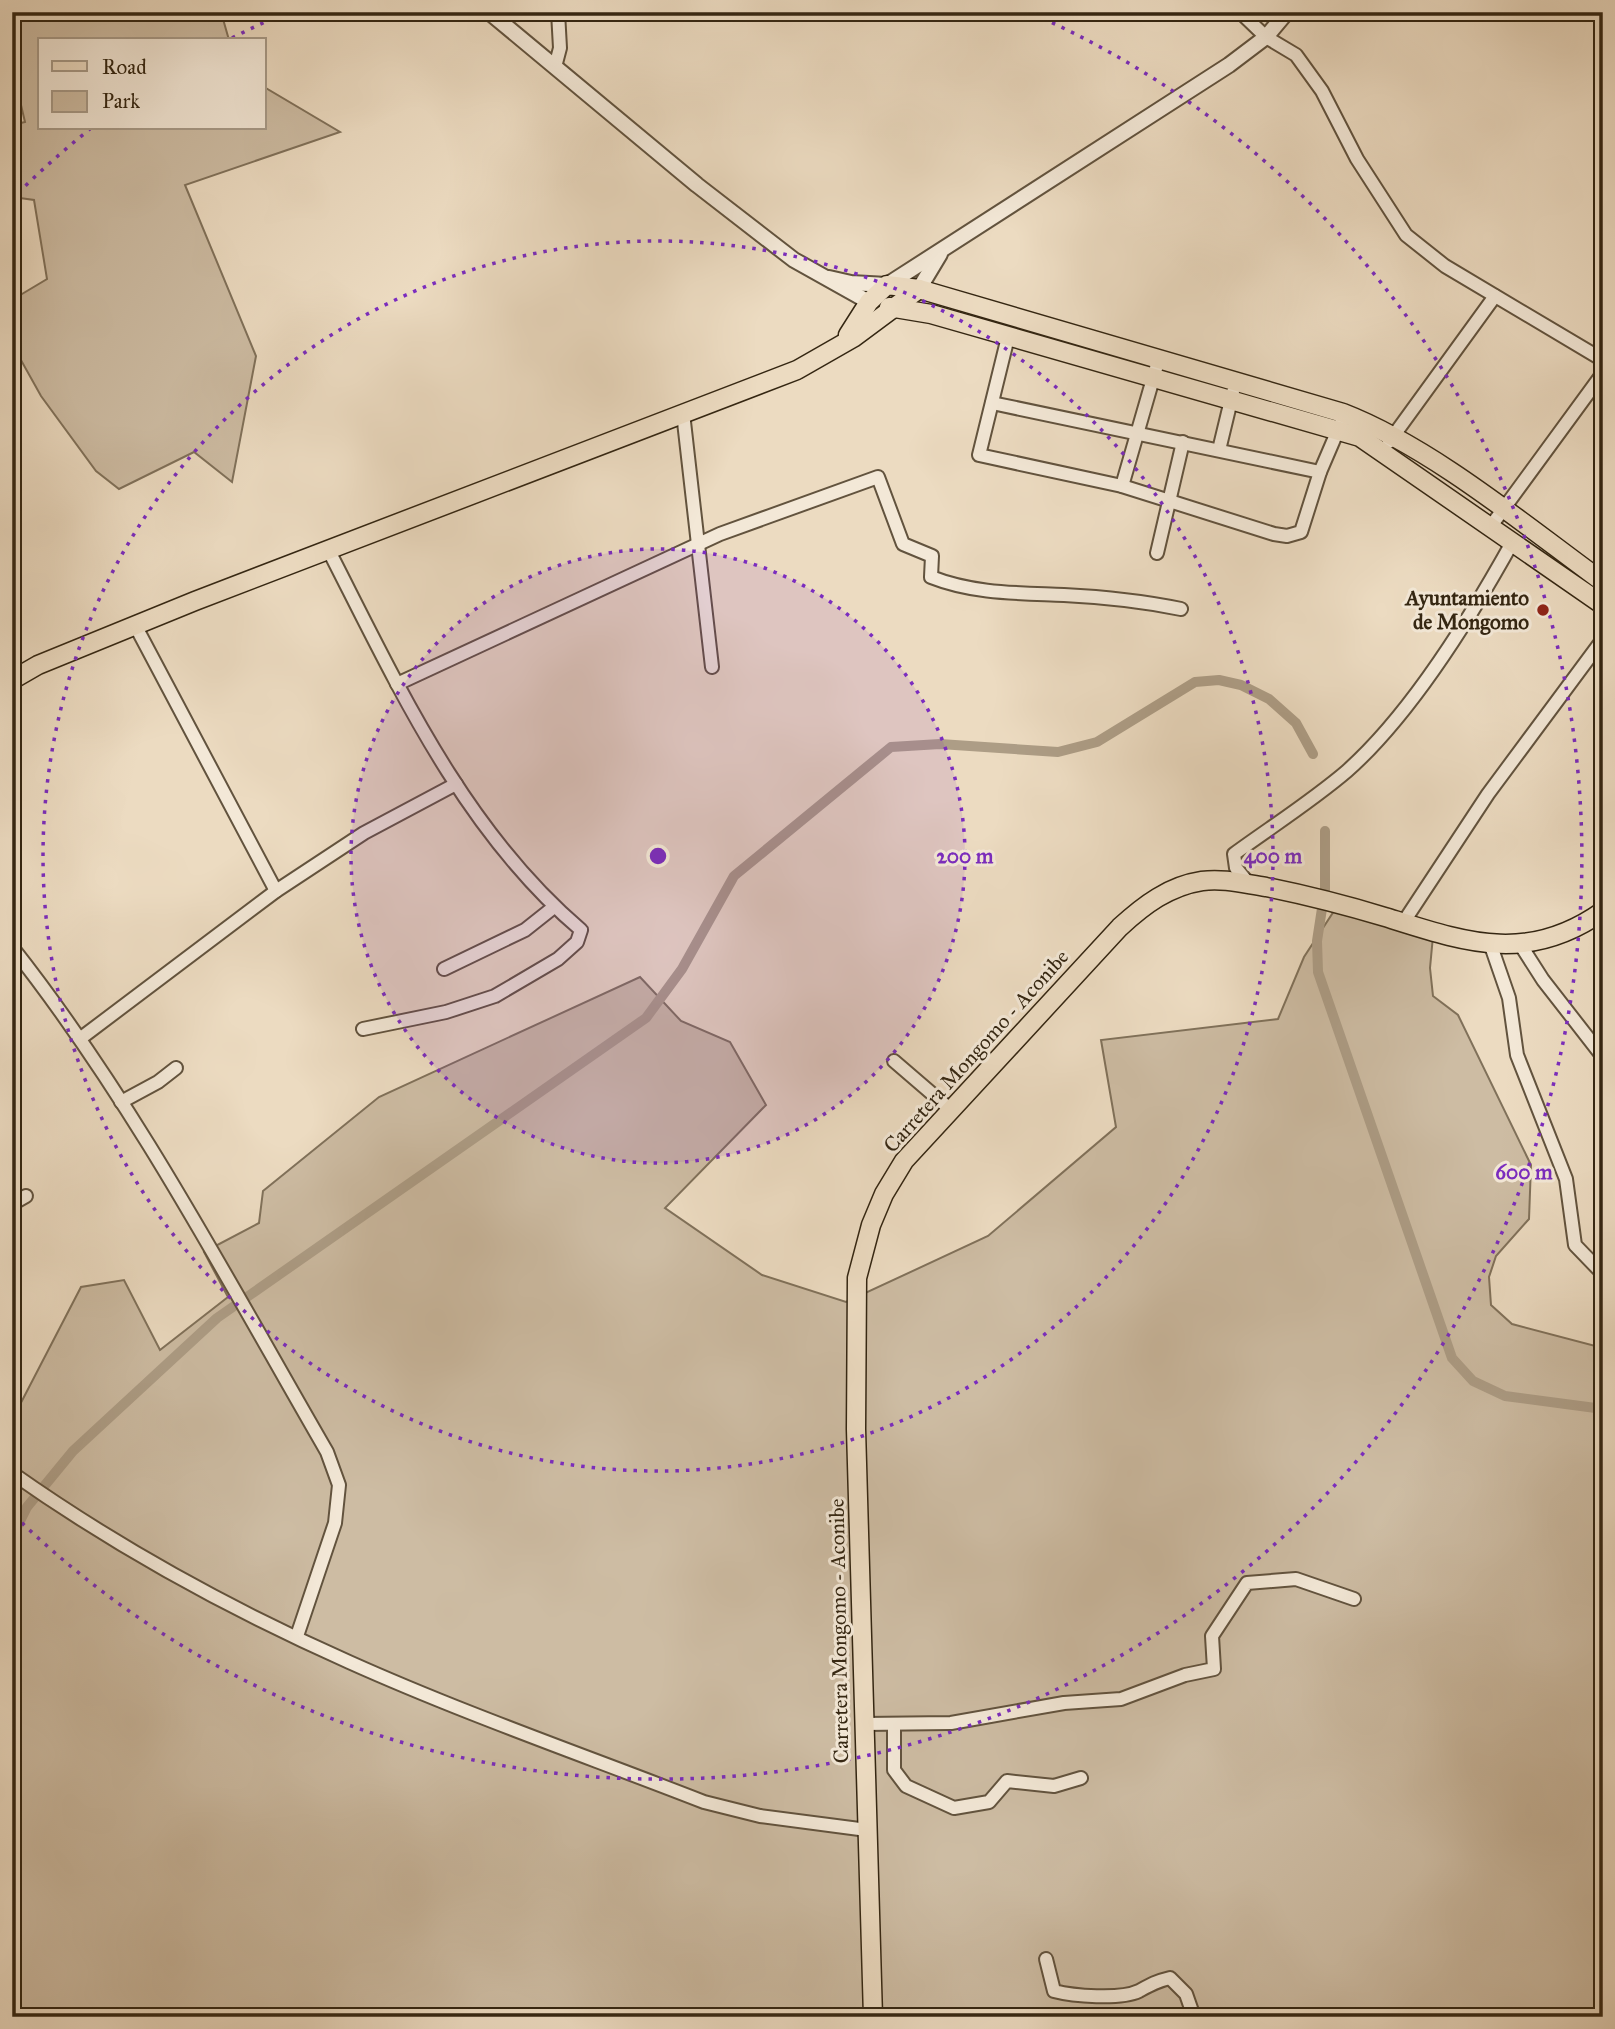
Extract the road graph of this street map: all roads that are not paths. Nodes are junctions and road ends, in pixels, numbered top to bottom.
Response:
1 (489, 12) edge
2 (558, 12) edge
3 (1240, 12) edge
4 (1287, 12) edge
5 (1266, 37) junction
6 (555, 67) junction
7 (945, 247) junction
8 (829, 278) junction
9 (887, 285) junction
10 (919, 289) junction
11 (1495, 296) junction
12 (869, 302) junction
13 (894, 308) junction
14 (1008, 337) junction
15 (834, 350) junction
16 (1159, 358) junction
17 (1603, 360) edge
18 (1603, 373) edge
19 (1152, 377) junction
20 (1233, 390) junction
21 (992, 402) junction
22 (683, 413) junction
23 (1341, 421) junction
24 (1137, 432) junction
25 (1184, 442) junction
26 (1388, 444) junction
27 (1219, 450) junction
28 (1320, 472) junction
29 (1122, 486) junction
30 (1170, 500) junction
31 (1502, 509) junction
32 (1491, 526) junction
33 (1513, 541) junction
34 (699, 544) junction
35 (328, 549) junction
36 (1157, 553) dead end
37 (1603, 582) edge
38 (1603, 605) edge
39 (1181, 609) dead end
40 (135, 625) junction
41 (1603, 639) edge
42 (712, 667) dead end
43 (12, 680) edge
44 (397, 684) junction
45 (456, 784) junction
46 (1249, 884) junction
47 (276, 891) junction
48 (554, 907) junction
49 (1603, 911) edge
50 (1404, 923) junction
51 (1490, 943) junction
52 (1520, 944) junction
53 (12, 947) edge
54 (444, 969) dead end
55 (363, 1029) dead end
56 (80, 1038) junction
57 (1603, 1057) edge
58 (894, 1061) dead end
59 (176, 1068) dead end
60 (121, 1102) junction
61 (951, 1110) junction
62 (26, 1196) dead end
63 (12, 1204) edge
64 (1603, 1274) edge
65 (12, 1474) edge
66 (1354, 1599) dead end
67 (297, 1636) junction
68 (864, 1724) junction
69 (894, 1724) junction
70 (1080, 1778) dead end
71 (867, 1830) junction
72 (1046, 1959) dead end
73 (873, 2017) edge
74 (1194, 2017) edge

1 - 6 street
2 - 6 street
3 - 5 street
4 - 5 street
5 - 7 street
5 - 11 street
6 - 8 street
7 - 9 street
7 - 10 street
8 - 9 street
8 - 12 street
9 - 10 main road
9 - 12 main road
10 - 13 main road
10 - 16 main road
11 - 17 street
11 - 26 street
12 - 13 main road
12 - 15 main road
13 - 14 main road
13 - 15 main road
14 - 19 main road
14 - 21 street
15 - 22 main road
16 - 19 street
16 - 20 main road
18 - 31 street
19 - 20 main road
19 - 24 street
20 - 23 main road
20 - 27 street
21 - 24 street
21 - 29 street
22 - 34 street
22 - 35 main road
23 - 26 main road
23 - 28 street
24 - 25 street
24 - 29 street
25 - 27 street
25 - 30 street
26 - 31 main road
26 - 32 main road
27 - 28 street
28 - 30 street
29 - 30 street
30 - 36 street
31 - 32 street
31 - 37 main road
32 - 33 main road
33 - 38 main road
33 - 46 street
34 - 39 street
34 - 42 street
34 - 44 street
35 - 40 main road
35 - 44 street
40 - 43 main road
40 - 47 street
41 - 50 street
44 - 45 street
45 - 47 street
45 - 48 street
46 - 50 main road, Carretera Mongomo - Aconibe
46 - 61 main road, Carretera Mongomo - Aconibe
47 - 56 street
48 - 54 street
48 - 55 street
49 - 52 main road, Carretera Mongomo - Aconibe
50 - 51 main road, Carretera Mongomo - Aconibe
51 - 52 main road, Carretera Mongomo - Aconibe
51 - 64 street
52 - 57 street
53 - 56 street
56 - 60 street
58 - 61 street
59 - 60 street
60 - 67 street
61 - 68 main road, Carretera Mongomo - Aconibe
62 - 63 street
65 - 67 street
66 - 69 street
67 - 71 street
68 - 69 street
68 - 71 main road, Carretera Mongomo - Aconibe
69 - 70 street
71 - 73 main road, Carretera Mongomo - Aconibe
72 - 74 street

